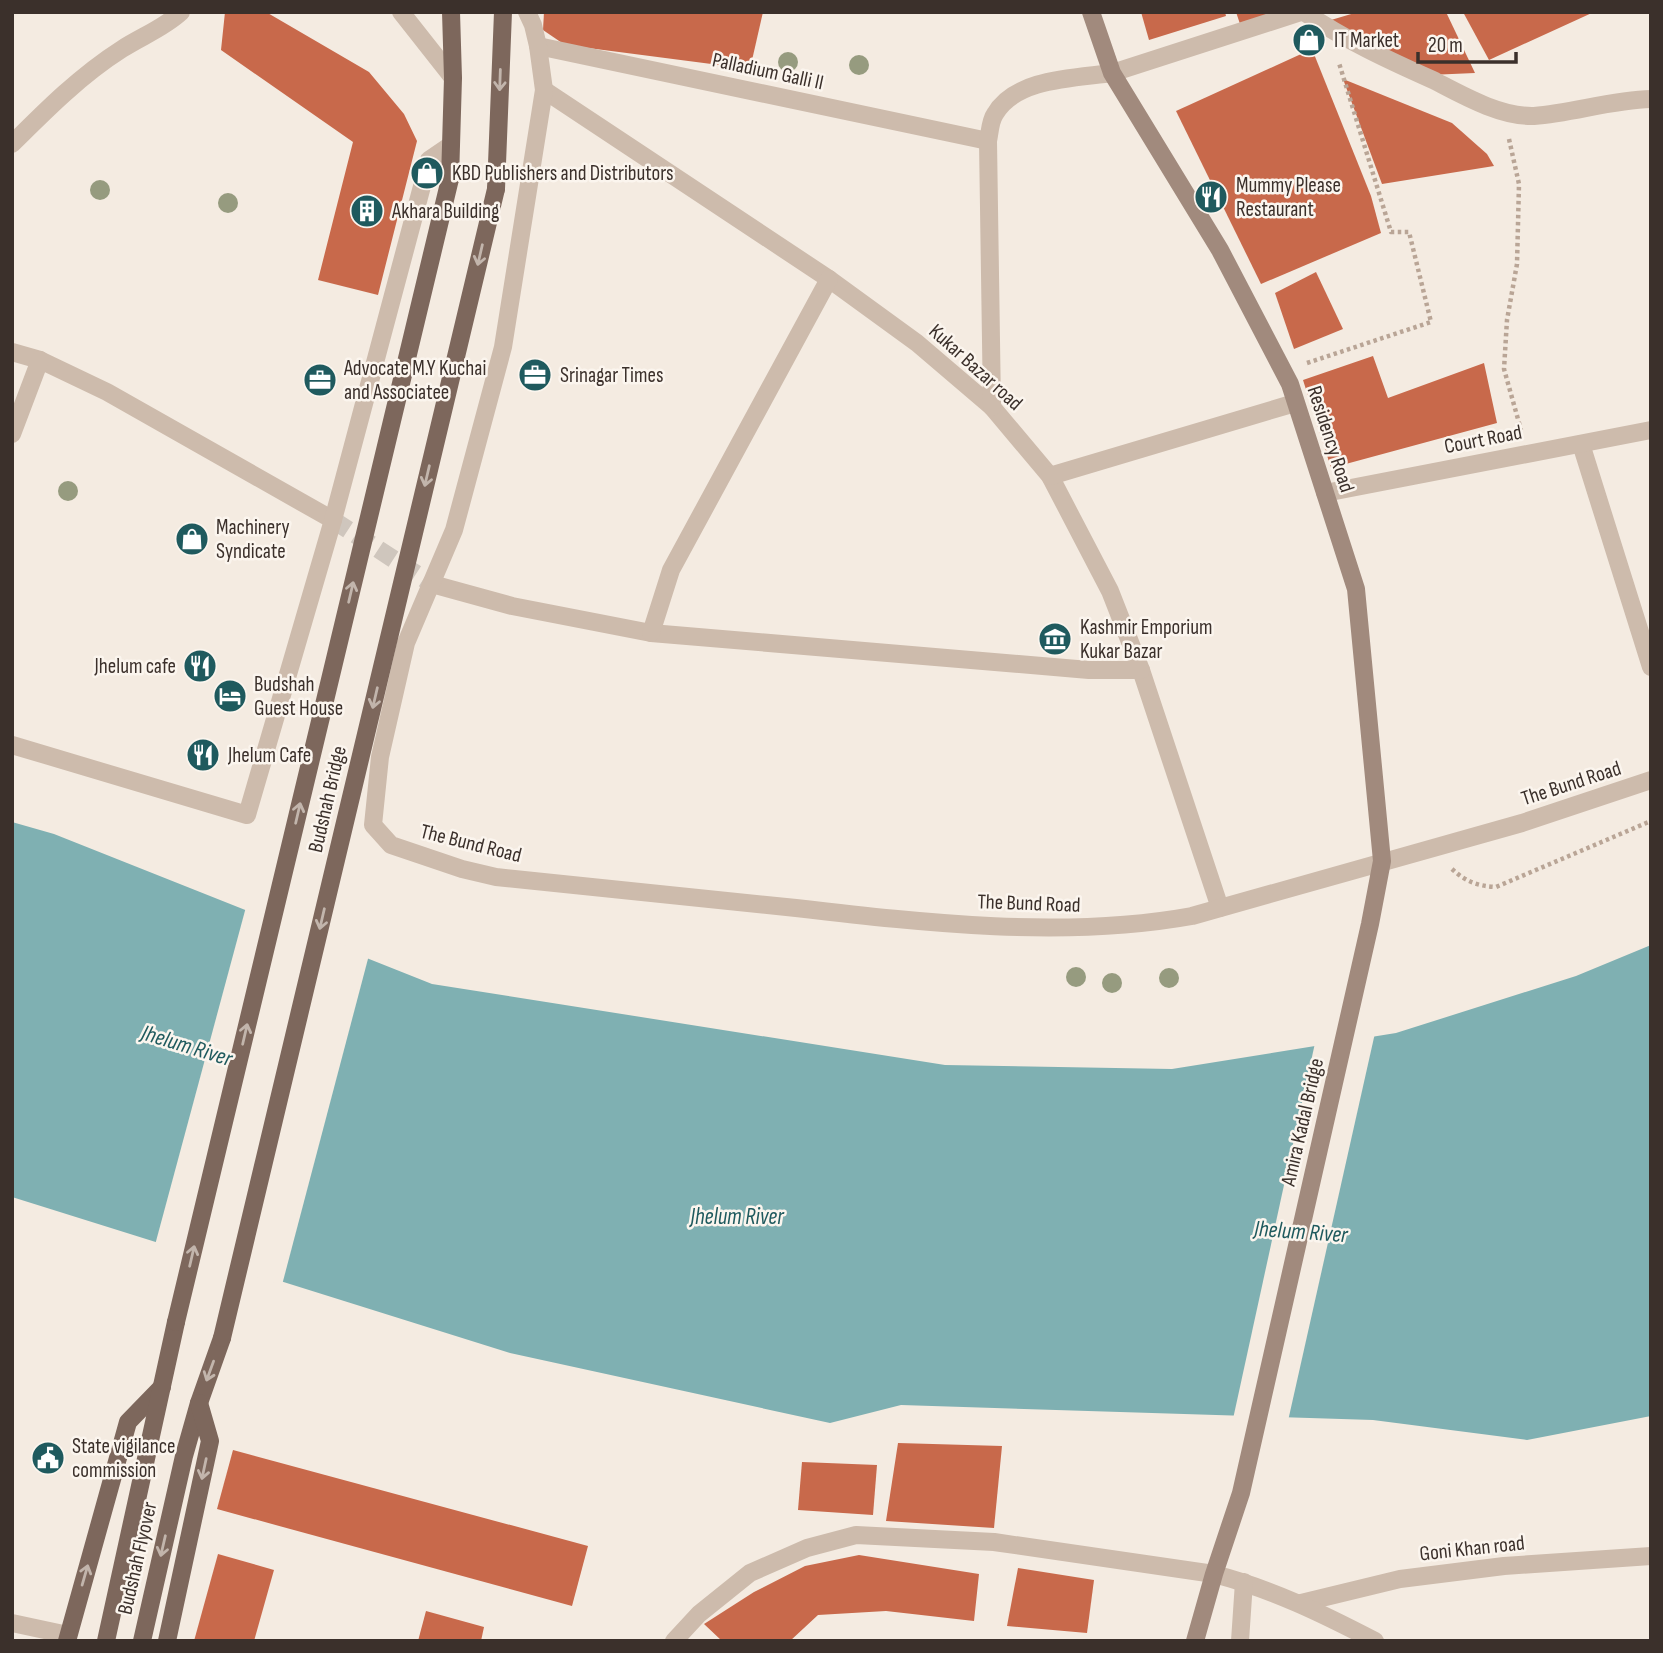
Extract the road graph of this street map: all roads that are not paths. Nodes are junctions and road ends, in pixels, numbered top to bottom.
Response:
1 (181, 12) edge
2 (401, 12) edge
3 (451, 12) edge
4 (503, 12) edge
5 (527, 12) edge
6 (1091, 12) edge
7 (1303, 12) edge
8 (538, 46) junction
9 (1112, 73) junction
10 (453, 78) junction
11 (544, 90) junction
12 (1651, 99) edge
13 (988, 141) junction
14 (12, 144) edge
15 (451, 145) junction
16 (829, 279) junction
17 (12, 352) edge
18 (40, 360) junction
19 (1295, 403) junction
20 (992, 407) junction
21 (1651, 430) edge
22 (12, 434) edge
23 (1581, 444) junction
24 (1050, 476) junction
25 (1325, 493) junction
26 (333, 520) junction
27 (432, 584) junction
28 (651, 633) junction
29 (1651, 667) edge
30 (1141, 670) junction
31 (12, 745) edge
32 (1651, 780) edge
33 (1382, 861) junction
34 (1220, 908) junction
35 (1370, 924) joint
36 (164, 1385) junction
37 (199, 1403) junction
38 (1651, 1556) edge
39 (1214, 1574) junction
40 (1244, 1582) junction
41 (1301, 1603) junction
42 (12, 1623) edge
43 (67, 1638) edge
44 (106, 1641) edge
45 (142, 1641) edge
46 (167, 1641) edge
47 (674, 1641) edge
48 (1195, 1641) edge
49 (1240, 1641) edge
50 (1376, 1641) edge

1 - 14 street
2 - 10 street
3 - 10 main road, Budshah Bridge
4 -> 37 main road, Budshah Bridge, bridge
5 - 8 street
6 - 9 main road, Residency Road
7 - 9 street
7 - 12 street
8 - 11 street
8 - 13 street, Palladium Galli II
9 - 13 street
9 - 19 main road, Residency Road
10 - 15 main road, Budshah Bridge
11 - 16 street, Kukar Bazar road
11 - 27 street
13 - 20 street
15 - 26 street
36 -> 15 main road, Budshah Bridge, bridge
16 - 20 street, Kukar Bazar road
16 - 28 street
17 - 18 street
18 - 22 street
18 - 26 street
19 - 24 street
19 - 25 main road, Residency Road
20 - 24 street, Kukar Bazar road
21 - 23 street, Court Road
23 - 25 street, Court Road
23 - 29 street
24 - 30 street, Kukar Bazar road
25 - 33 main road, Residency Road
26 - 31 street
27 - 28 street
27 - 34 street, The Bund Road
28 - 30 street
30 - 34 street, Kukar Bazar road
32 - 33 street, The Bund Road
33 - 34 street, The Bund Road
33 - 35 main road, Residency Road
35 - 39 main road, Amira Kadal Bridge
43 -> 36 main road
36 - 44 main road, Budshah Flyover
37 -> 45 main road, Budshah Flyover
37 -> 46 main road
38 - 41 street, Goni Khan road
39 - 40 street
39 - 47 street
39 - 48 main road, Amira Kadal Bridge
40 - 41 street
40 - 49 street
41 - 50 street
42 - 43 street

